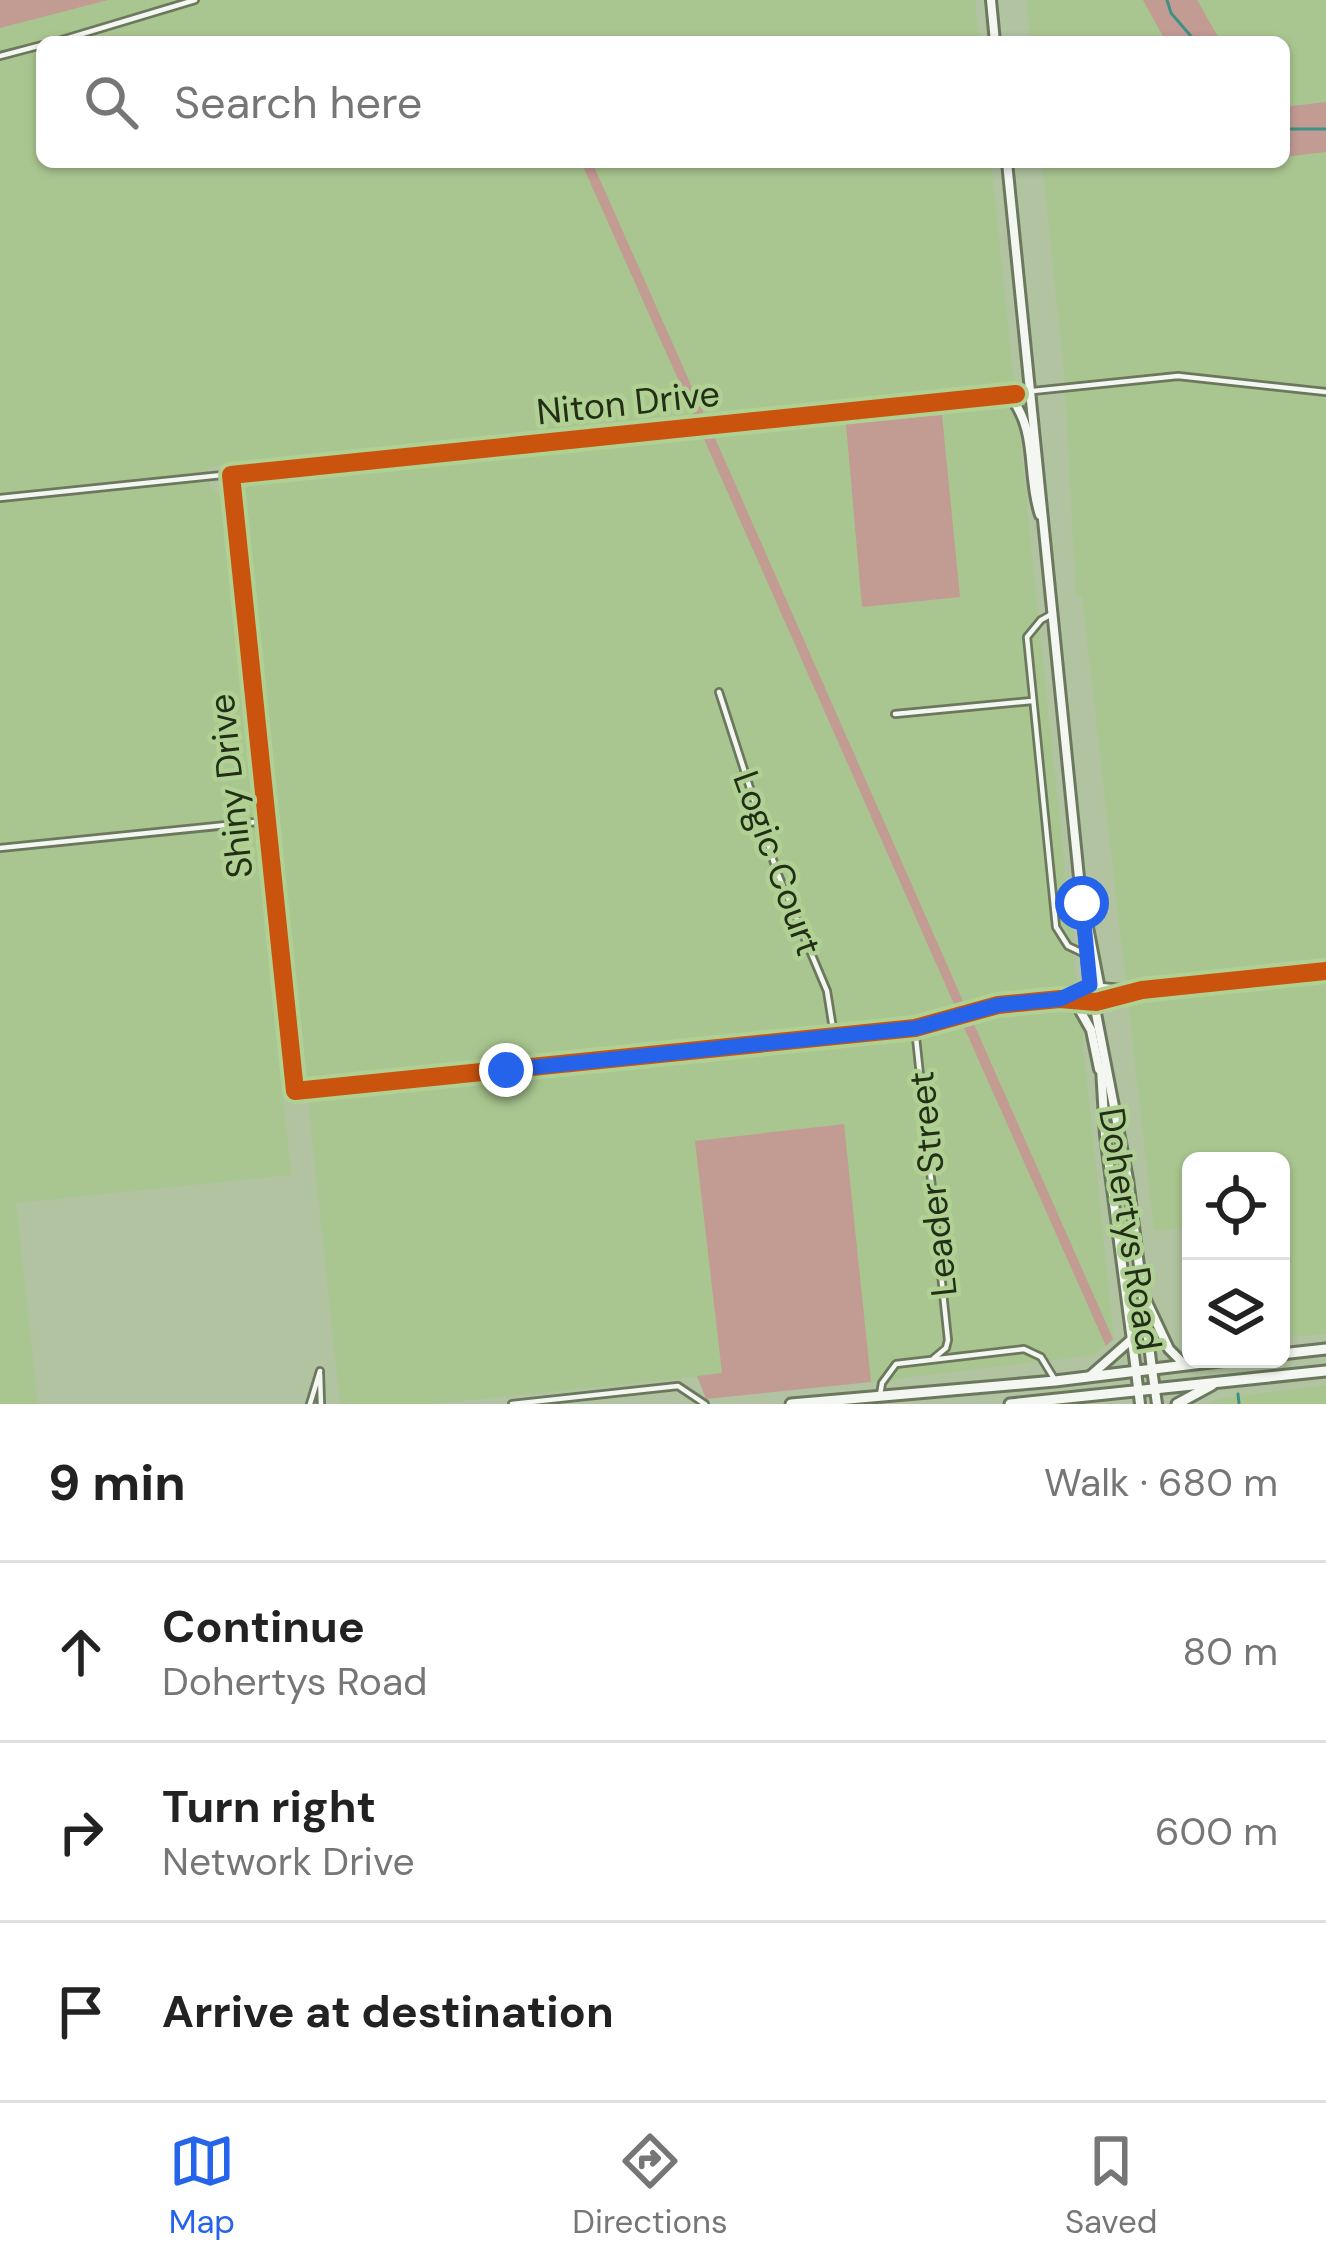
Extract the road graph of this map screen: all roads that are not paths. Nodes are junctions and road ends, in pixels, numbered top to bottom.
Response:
1 (194, 0) edge
2 (991, 0) edge
3 (75, 36) edge
4 (994, 36) edge
5 (36, 47) edge
6 (0, 56) edge
7 (1008, 168) edge
8 (1031, 392) junction
9 (1326, 392) edge
10 (1009, 395) junction
11 (231, 475) junction
12 (0, 499) edge
13 (1044, 528) junction
14 (1053, 614) junction
15 (719, 692) dead end
16 (1035, 701) junction
17 (895, 714) dead end
18 (267, 821) junction
19 (0, 848) edge
20 (1082, 903) junction
21 (1087, 955) junction
22 (1326, 971) edge
23 (1095, 985) junction
24 (1142, 990) junction
25 (1060, 999) junction
26 (1074, 1000) junction
27 (1096, 1002) junction
28 (916, 1028) junction
29 (834, 1035) junction
30 (1102, 1055) junction
31 (1100, 1077) junction
32 (1141, 1289) junction
33 (1132, 1339) junction
34 (948, 1340) junction
35 (1326, 1349) edge
36 (1290, 1353) edge
37 (964, 1355) junction
38 (934, 1358) junction
39 (1182, 1362) edge
40 (1182, 1364) edge
41 (1152, 1369) junction
42 (1136, 1371) junction
43 (1326, 1371) edge
44 (1089, 1377) junction
45 (1055, 1381) junction
46 (1216, 1382) junction
47 (1154, 1388) junction
48 (1138, 1389) junction
49 (1099, 1394) junction
50 (880, 1395) junction
51 (310, 1404) edge
52 (321, 1404) edge
53 (512, 1404) edge
54 (705, 1404) edge
55 (790, 1404) edge
56 (1010, 1404) edge
57 (1110, 1404) edge
58 (1140, 1404) edge
59 (1157, 1404) edge
60 (1178, 1404) edge

1 - 3 street
2 - 4 main road
5 - 6 street
7 - 8 main road, Dohertys Road
8 - 9 street, Niton Drive
8 - 10 street, Niton Drive
8 - 13 main road, Dohertys Road
10 - 11 street, Niton Drive
10 - 13 main road
11 - 12 street, Niton Drive
11 - 18 street, Shiny Drive
13 - 14 main road, Dohertys Road
14 - 16 street
14 - 20 main road, Dohertys Road
15 - 29 street, Logic Court
16 - 17 street
16 - 21 street
18 - 19 street
18 - 29 street, Shiny Drive
20 - 21 main road, Dohertys Road
20 - 23 main road, Dohertys Road
21 - 23 main road, Dohertys Road
22 - 24 street
23 - 24 street
23 - 25 street
23 - 27 main road, Dohertys Road
24 - 27 street
25 - 26 street
25 - 28 street
26 - 27 street
26 - 31 main road
27 - 30 main road, Dohertys Road
28 - 29 street
28 - 34 street, Leader Street
30 - 31 main road, Dohertys Road
30 - 32 main road, Dohertys Road
31 - 33 main road, Dohertys Road
32 - 39 main road
32 - 41 main road, Dohertys Road
33 - 42 main road, Dohertys Road
33 - 44 main road
34 - 37 street, Leader Street
34 - 38 street, Leader Street
35 - 36 highway
37 - 38 street
37 - 45 street
38 - 50 street
40 - 41 highway
41 - 42 highway
41 - 47 main road, Dohertys Road
42 - 44 highway
42 - 48 main road, Dohertys Road
43 - 46 highway
44 - 45 highway
45 - 50 highway
46 - 47 highway
46 - 60 highway
47 - 48 highway
47 - 59 main road, Dohertys Road
48 - 49 highway
48 - 58 main road, Dohertys Road
49 - 56 highway
49 - 57 highway
50 - 55 highway
51 - 52 street
53 - 54 street

